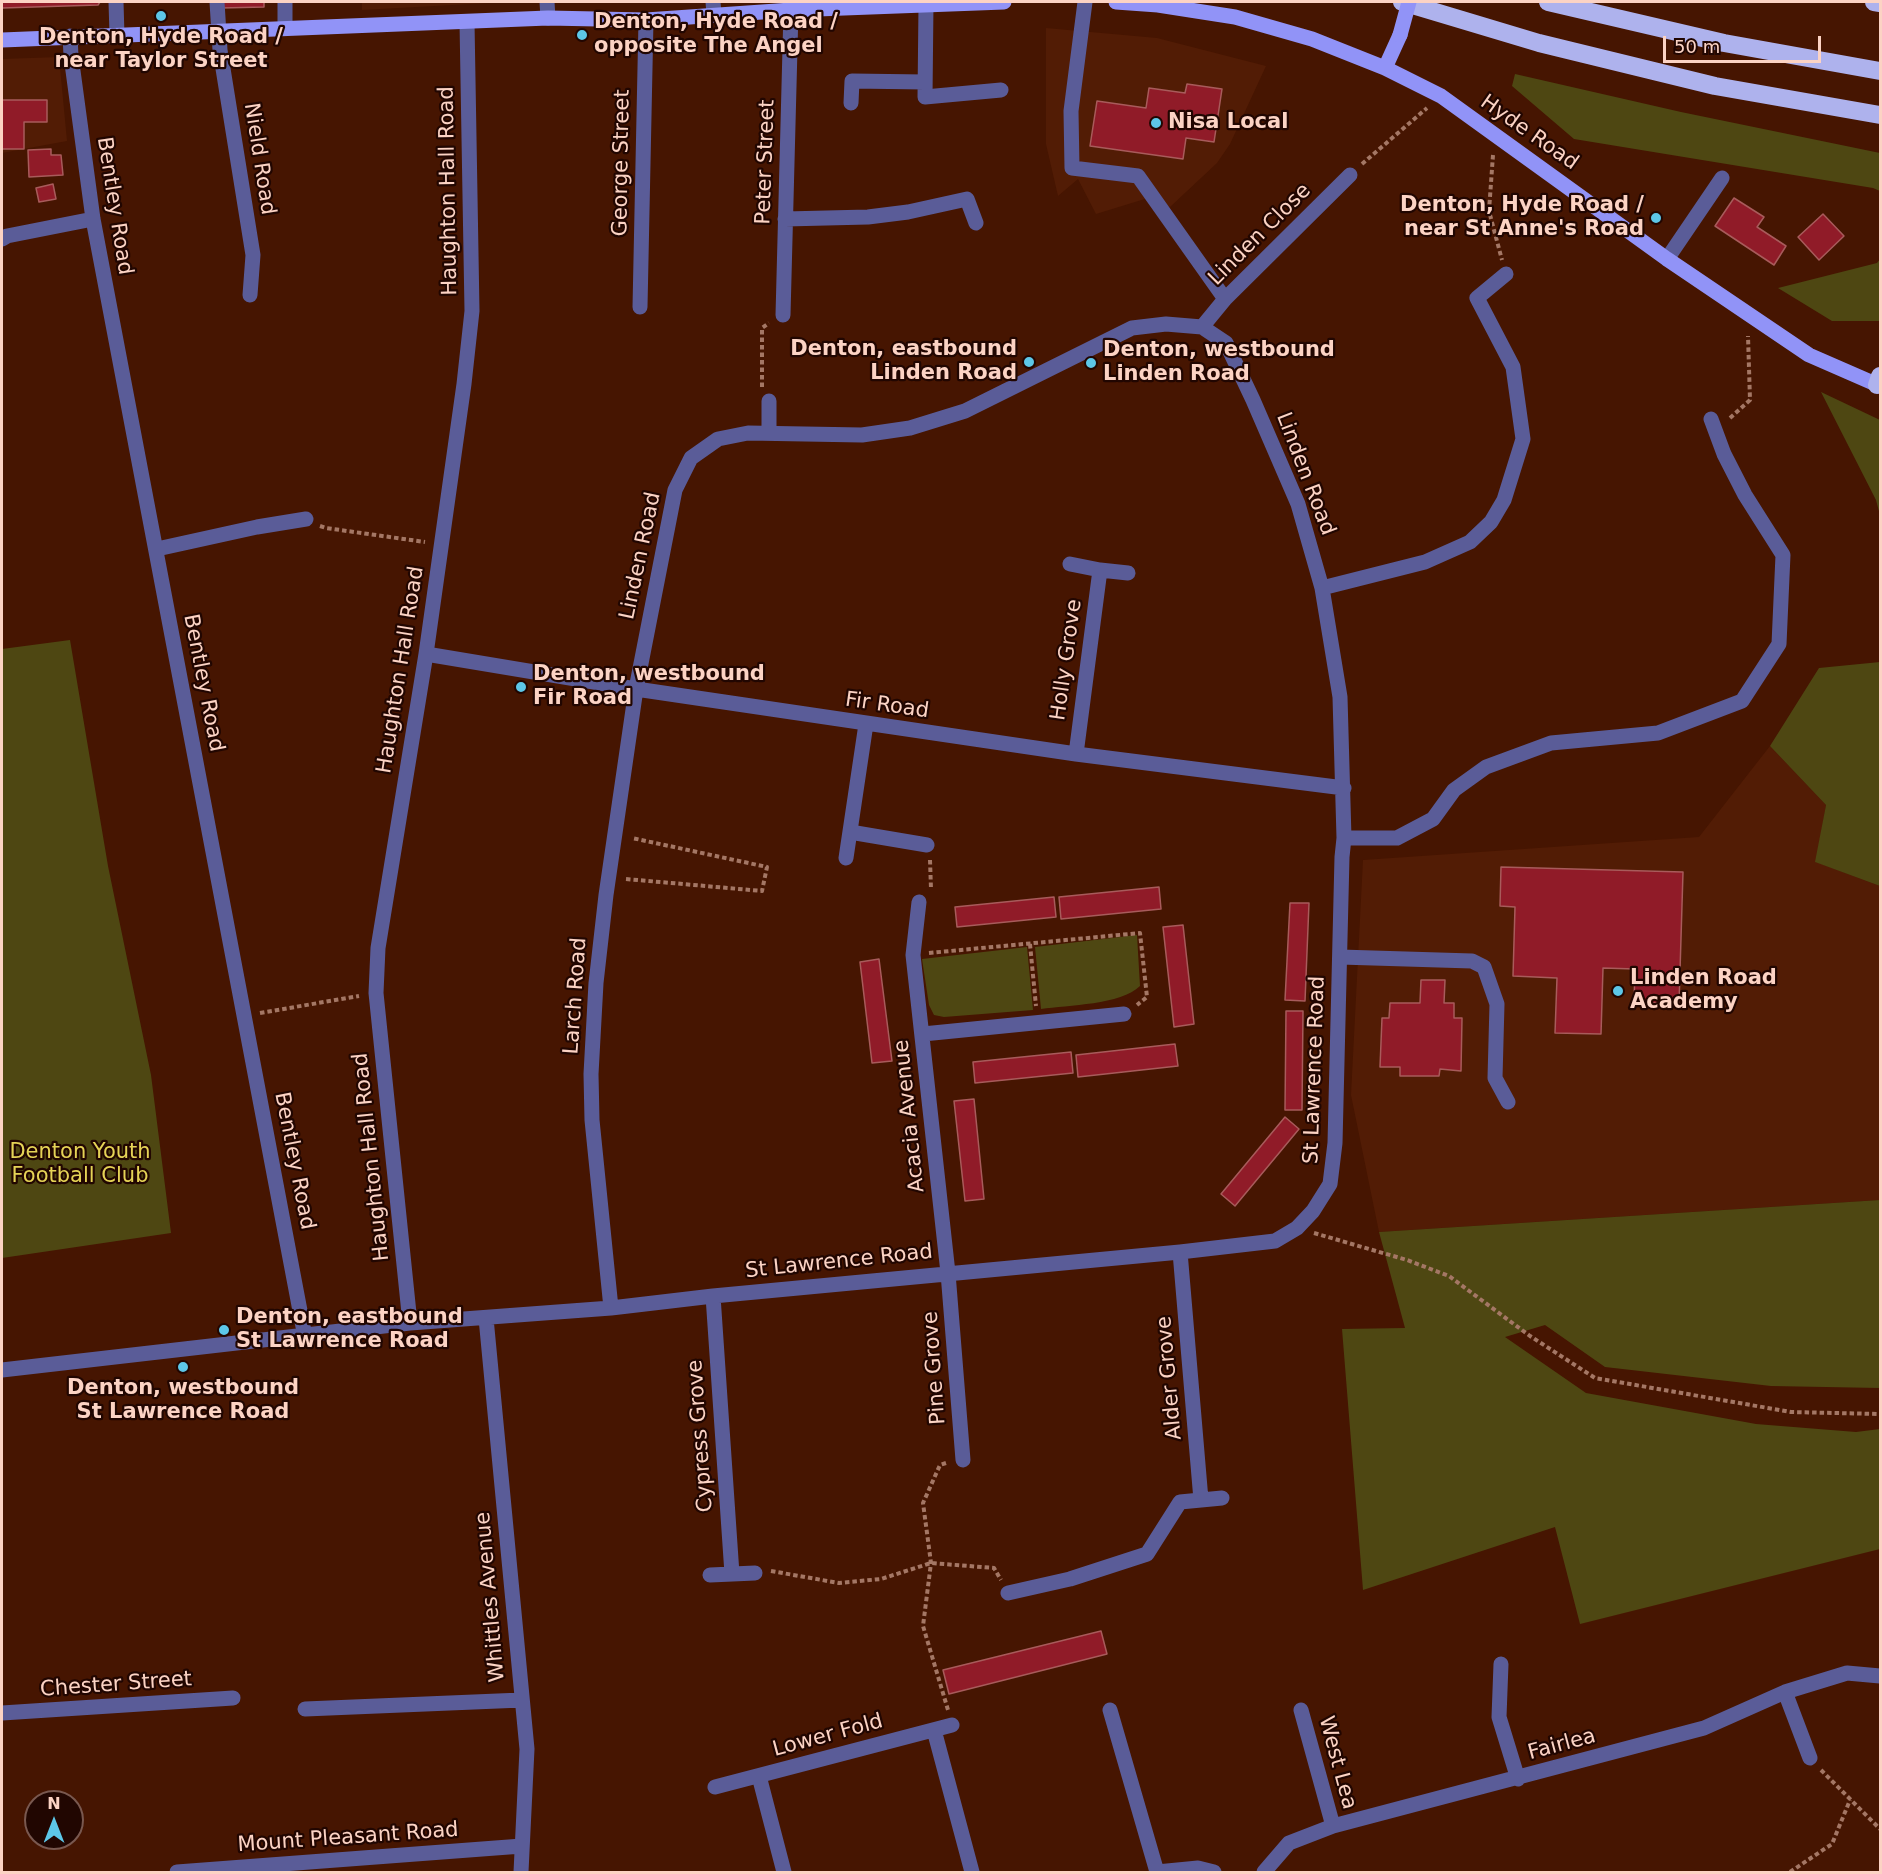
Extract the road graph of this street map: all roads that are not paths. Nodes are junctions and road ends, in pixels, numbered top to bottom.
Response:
1 (116, 2) edge
2 (217, 2) edge
3 (285, 2) edge
4 (547, 2) edge
5 (975, 2) edge
6 (1004, 2) edge
7 (1085, 2) edge
8 (1116, 2) edge
9 (1402, 2) edge
10 (1409, 2) edge
11 (1548, 2) edge
12 (1874, 2) edge
13 (1881, 3) edge
14 (926, 4) junction
15 (714, 8) edge
16 (791, 10) junction
17 (548, 18) junction
18 (646, 20) junction
19 (467, 22) junction
20 (285, 28) junction
21 (219, 30) junction
22 (117, 35) junction
23 (70, 36) junction
24 (2, 40) edge
25 (1385, 68) junction
26 (1881, 71) edge
27 (925, 89) junction
28 (1000, 90) dead end
29 (851, 103) dead end
30 (1881, 115) edge
31 (1350, 174) road end
32 (1722, 178) dead end
33 (93, 219) junction
34 (785, 219) junction
35 (976, 223) dead end
36 (2, 239) edge
37 (1667, 259) junction
38 (1506, 274) road end
39 (250, 295) dead end
40 (1226, 299) junction
41 (640, 307) dead end
42 (783, 315) road end
43 (1202, 327) junction
44 (1879, 383) edge
45 (769, 401) road end
46 (1713, 425) road end
47 (769, 434) junction
48 (306, 519) road end
49 (156, 549) junction
50 (1070, 564) dead end
51 (1100, 570) junction
52 (1128, 573) dead end
53 (1322, 588) junction
54 (426, 654) junction
55 (636, 689) junction
56 (866, 724) junction
57 (1076, 754) junction
58 (1344, 788) junction
59 (850, 832) junction
60 (1344, 838) junction
61 (927, 845) road end
62 (1342, 857) joint
63 (846, 858) dead end
64 (919, 902) road end
65 (1340, 957) junction
66 (1124, 1014) road end
67 (923, 1034) junction
68 (1508, 1102) dead end
69 (1180, 1252) junction
70 (948, 1273) junction
71 (713, 1296) junction
72 (611, 1308) junction
73 (486, 1318) junction
74 (410, 1323) junction
75 (305, 1336) junction
76 (2, 1370) edge
77 (963, 1460) road end
78 (1222, 1498) dead end
79 (1201, 1500) junction
80 (755, 1573) road end
81 (732, 1574) junction
82 (710, 1575) dead end
83 (1008, 1593) road end
84 (1501, 1664) dead end
85 (1881, 1676) edge
86 (1785, 1692) junction
87 (233, 1698) dead end
88 (522, 1700) junction
89 (305, 1708) dead end
90 (1110, 1710) dead end
91 (1301, 1710) dead end
92 (2, 1713) edge
93 (952, 1725) road end
94 (934, 1730) junction
95 (1810, 1758) road end
96 (759, 1776) junction
97 (1518, 1779) junction
98 (715, 1787) dead end
99 (1333, 1827) junction
100 (522, 1846) junction
101 (177, 1872) edge
102 (520, 1872) edge
103 (784, 1872) edge
104 (972, 1872) edge
105 (1157, 1872) edge
106 (1214, 1872) edge
107 (1264, 1872) edge

1 - 22 street
2 - 21 street, Nield Road
3 - 20 street
4 - 17 street
5 - 6 main road
5 - 14 main road
7 - 40 street
8 - 25 main road, Hyde Road
9 - 30 highway
10 - 25 main road, bridge
11 - 26 highway
12 - 13 highway
14 - 16 main road
14 - 27 street
15 - 16 main road
15 - 18 main road
16 - 34 street, Peter Street
17 - 18 main road
17 - 19 main road
18 - 41 street, George Street
19 - 20 main road
19 - 54 street, Haughton Hall Road
20 - 21 main road
21 - 22 main road
21 - 39 street, Nield Road
22 - 23 main road
23 - 24 main road
23 - 33 street, Bentley Road
25 - 37 main road, Hyde Road
27 - 28 street
27 - 29 street
31 - 40 street, Linden Close
32 - 37 street
33 - 36 street
33 - 49 street, Bentley Road
34 - 35 street
34 - 42 street, Peter Street
37 - 44 main road, Hyde Road
38 - 53 street
40 - 43 street, Linden Close
43 - 47 street, Linden Road
43 - 53 street, Linden Road
45 - 47 street
46 - 60 street
47 - 55 street, Linden Road
48 - 49 street
49 - 75 street, Bentley Road
50 - 51 street
51 - 52 street
51 - 57 street, Holly Grove
53 - 58 street, Linden Road
54 - 55 street, Fir Road
54 - 74 street, Haughton Hall Road
55 - 56 street, Fir Road
55 - 72 street, Larch Road
56 - 57 street, Fir Road
56 - 59 street
57 - 58 street, Fir Road
58 - 60 street, Linden Road
59 - 61 street
59 - 63 street
60 - 62 street, Linden Road
62 - 65 street, St Lawrence Road
64 - 67 street, Acacia Avenue
65 - 68 street
65 - 69 street, St Lawrence Road
66 - 67 street
67 - 70 street, Acacia Avenue
69 - 70 street, St Lawrence Road
69 - 79 street, Alder Grove
70 - 71 street, St Lawrence Road
70 - 77 street, Pine Grove
71 - 72 street, St Lawrence Road
71 - 81 street, Cypress Grove
72 - 73 street, St Lawrence Road
73 - 74 street, St Lawrence Road
73 - 88 street, Whittles Avenue
74 - 75 street, St Lawrence Road
75 - 76 street, St Lawrence Road
78 - 79 street
79 - 83 street
80 - 81 street
81 - 82 street
84 - 97 street
85 - 86 street, Fairlea
86 - 95 street
86 - 97 street, Fairlea
87 - 92 street, Chester Street
88 - 89 street
88 - 100 street, Whittles Avenue
90 - 105 street
91 - 99 street, West Lea
93 - 94 street, Lower Fold
94 - 96 street, Lower Fold
94 - 104 street
96 - 98 street, Lower Fold
96 - 103 street
97 - 99 street, Fairlea
99 - 107 street, Fairlea
100 - 101 street, Mount Pleasant Road
100 - 102 street, Whittles Avenue
105 - 106 street

